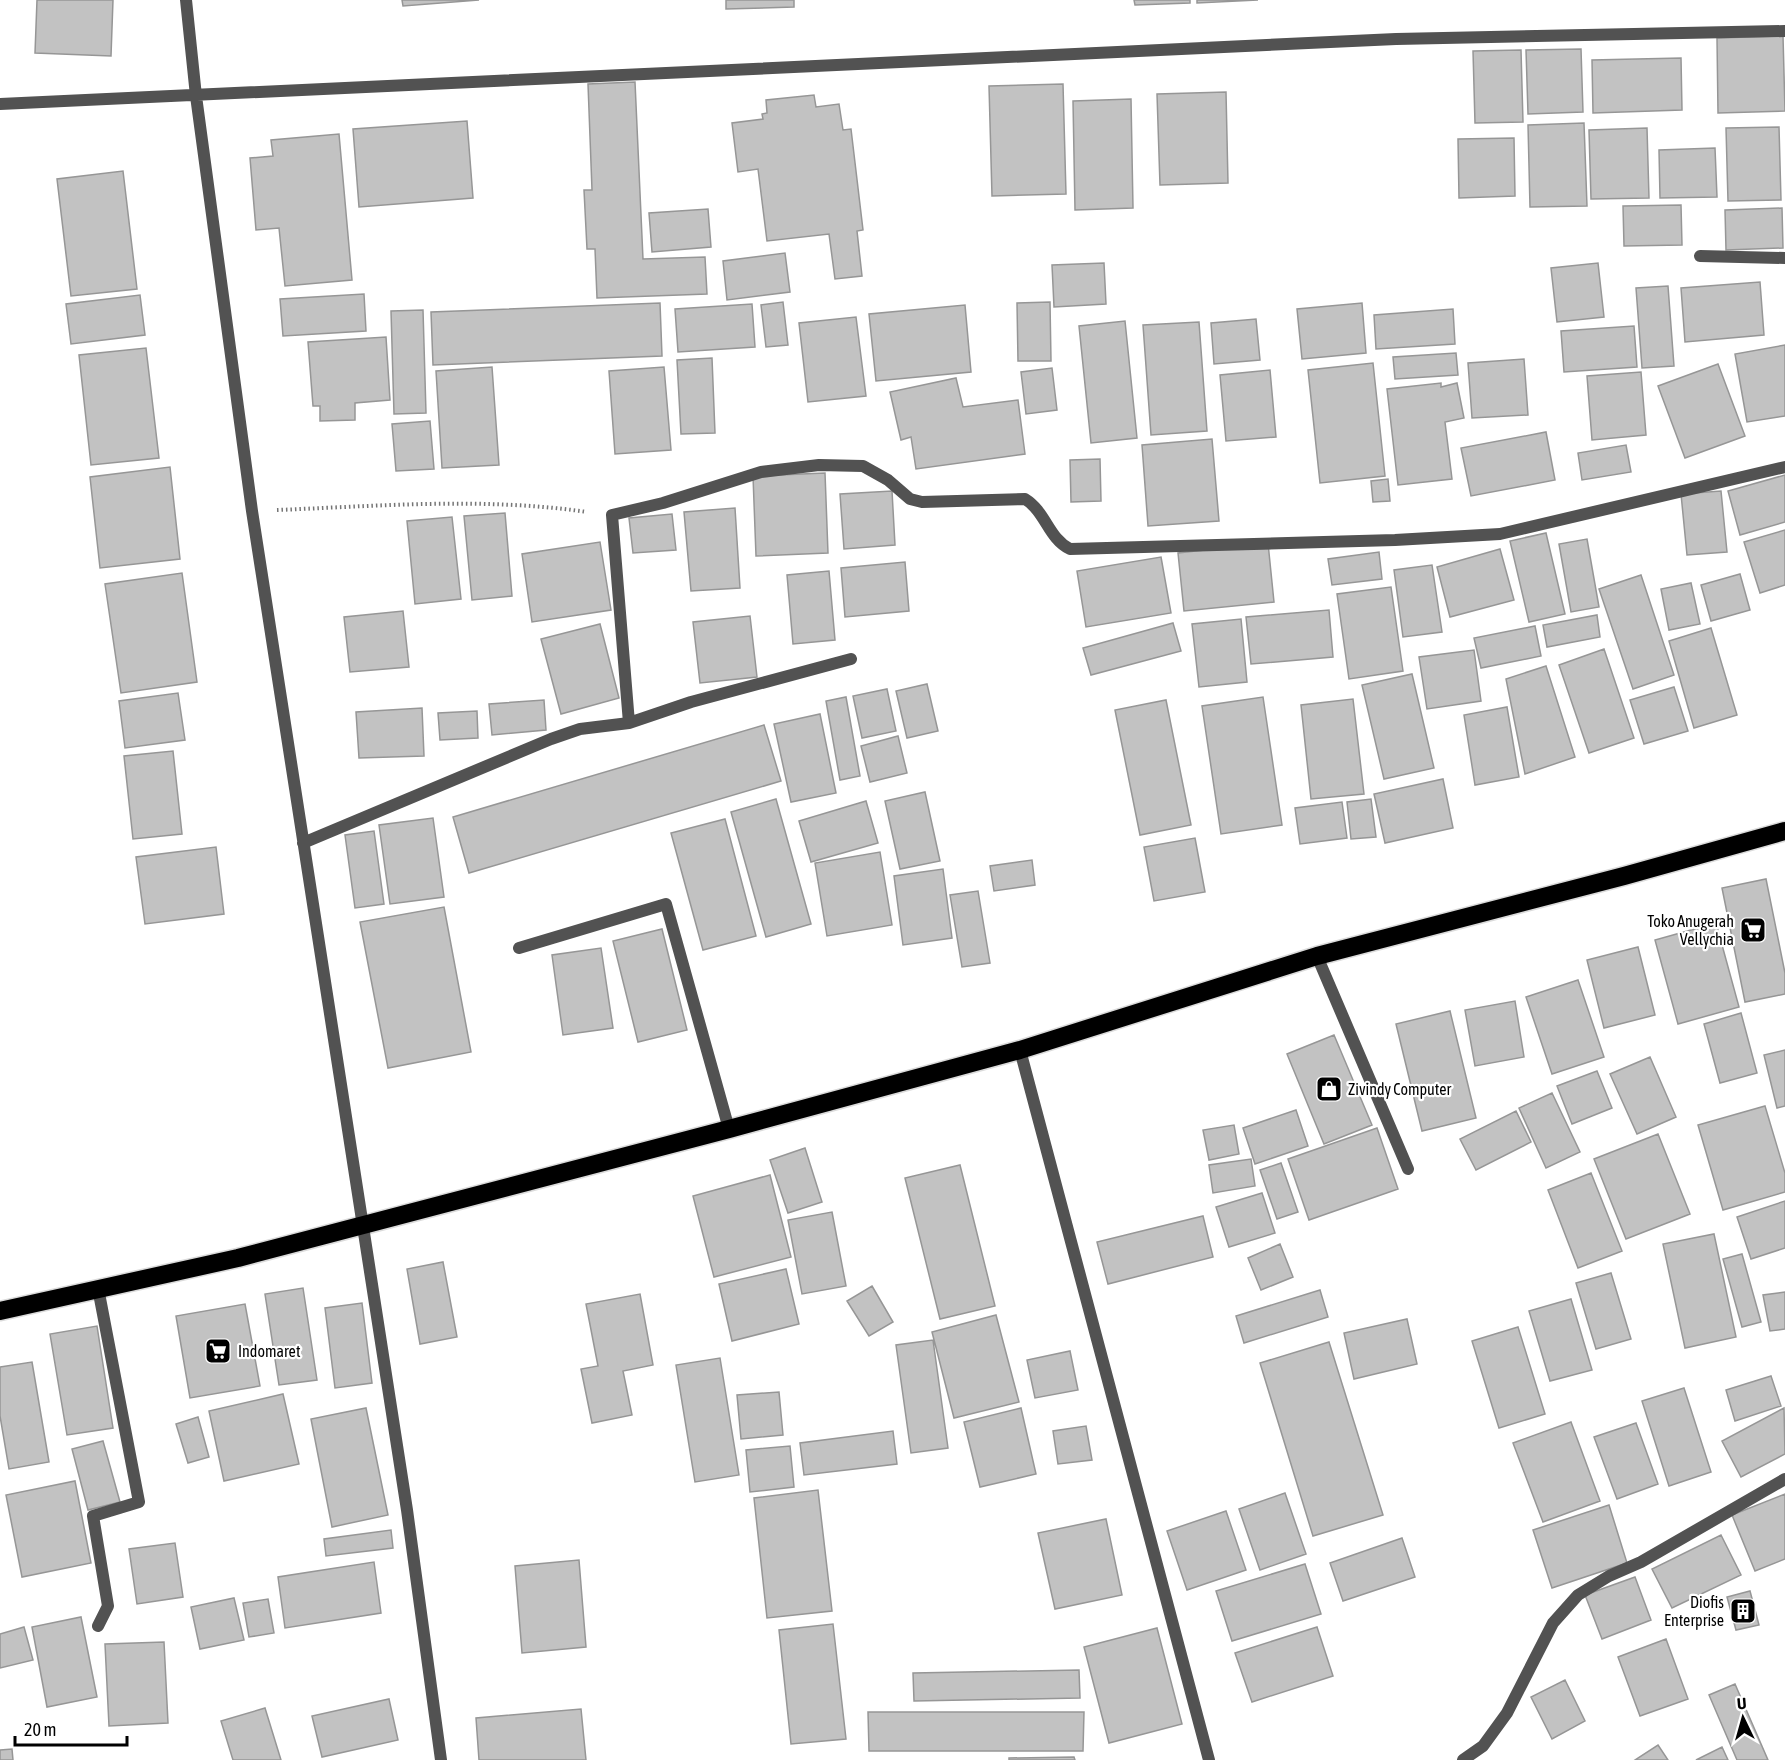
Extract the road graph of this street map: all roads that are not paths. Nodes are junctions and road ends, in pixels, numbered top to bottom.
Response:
1 (186, 0) edge
2 (1785, 31) edge
3 (196, 96) junction
4 (0, 104) edge
5 (1700, 256) dead end
6 (1785, 258) edge
7 (1785, 467) edge
8 (851, 659) dead end
9 (629, 723) junction
10 (1785, 831) edge
11 (303, 843) junction
12 (519, 948) dead end
13 (1317, 956) junction
14 (1020, 1050) junction
15 (729, 1129) junction
16 (1408, 1169) dead end
17 (362, 1225) junction
18 (98, 1288) junction
19 (0, 1311) edge
20 (1785, 1479) edge
21 (98, 1626) dead end
22 (441, 1760) edge
23 (1209, 1760) edge
24 (1463, 1760) edge

1 - 3 street
2 - 3 street
3 - 4 street
3 - 11 street
5 - 6 street
7 - 9 street
8 - 9 street
9 - 11 street
10 - 13 highway
11 - 17 street
12 - 15 street
13 - 14 highway
13 - 16 street
14 - 15 highway
14 - 23 street
15 - 17 highway
17 - 18 highway
17 - 22 street
18 - 19 highway
18 - 21 street
20 - 24 street

